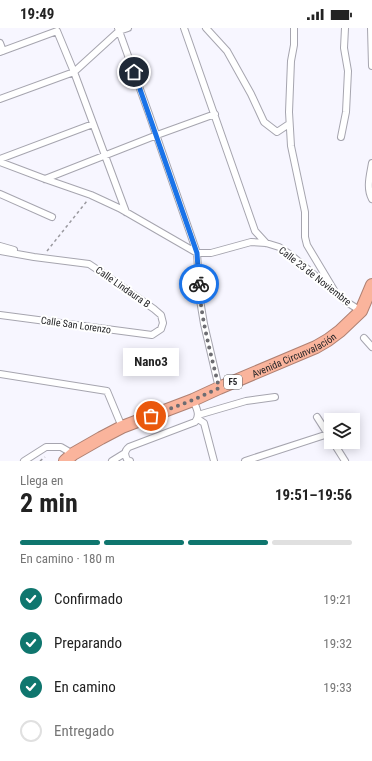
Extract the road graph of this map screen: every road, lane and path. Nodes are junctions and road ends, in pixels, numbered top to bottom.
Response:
1 (128, 28) edge
2 (184, 28) edge
3 (206, 28) edge
4 (294, 28) edge
5 (345, 28) edge
6 (371, 28) edge
7 (118, 30) edge
8 (0, 42) edge
9 (2, 51) edge
10 (372, 66) edge
11 (74, 72) junction
12 (0, 99) edge
13 (214, 114) junction
14 (93, 124) junction
15 (289, 124) junction
16 (157, 135) junction
17 (342, 136) dead end
18 (105, 155) junction
19 (0, 160) edge
20 (372, 163) edge
21 (45, 179) junction
22 (0, 194) edge
23 (92, 195) junction
24 (372, 199) edge
25 (126, 212) junction
26 (52, 217) dead end
27 (266, 243) junction
28 (0, 246) edge
29 (0, 251) edge
30 (197, 253) junction
31 (34, 257) junction
32 (42, 258) junction
33 (372, 285) edge
34 (337, 295) junction
35 (361, 310) junction
36 (0, 314) edge
37 (152, 335) joint
38 (364, 338) dead end
39 (372, 347) edge
40 (0, 374) edge
41 (219, 388) junction
42 (275, 397) dead end
43 (193, 400) junction
44 (198, 417) junction
45 (317, 417) dead end
46 (122, 427) junction
47 (324, 428) edge
48 (324, 437) edge
49 (337, 449) edge
50 (124, 453) junction
51 (69, 457) edge
52 (24, 461) edge
53 (112, 461) edge
54 (130, 461) edge
55 (214, 461) edge
56 (245, 461) edge
57 (345, 461) edge

1 - 7 street
2 - 13 street
3 - 15 street
4 - 15 street
5 - 17 street
6 - 10 street
7 - 11 street
7 - 16 street
8 - 9 street
9 - 11 street
11 - 12 street
11 - 14 street
13 - 16 street
13 - 27 street
14 - 18 street
14 - 19 street
15 - 34 street
16 - 18 street
16 - 30 street
18 - 21 street
18 - 25 street
19 - 21 street
20 - 24 street
21 - 23 street
22 - 26 street
23 - 25 street
23 - 32 path
25 - 30 street
27 - 30 street, Calle 23 de Noviembre
27 - 34 street, Calle 23 de Noviembre
28 - 31 street, Calle Lindaura B
29 - 31 street, Calle Lindaura B
30 - 41 street
31 - 32 street, Calle Lindaura B
32 - 37 street, Calle Lindaura B
33 - 35 highway, Avenida Circunvalación / F5
34 - 35 street, Calle 23 de Noviembre
35 - 41 highway, Avenida Circunvalación / F5
36 - 37 street, Calle San Lorenzo
38 - 39 street
40 - 46 street
41 - 43 highway, Avenida Circunvalación / F5
42 - 44 street
43 - 44 street
43 - 46 highway, Avenida Circunvalación / F5
44 - 50 street
44 - 55 street
45 - 47 street
46 - 51 highway, Avenida Circunvalación / F5
48 - 56 street
49 - 57 street
50 - 53 street
50 - 54 street
51 - 52 street

